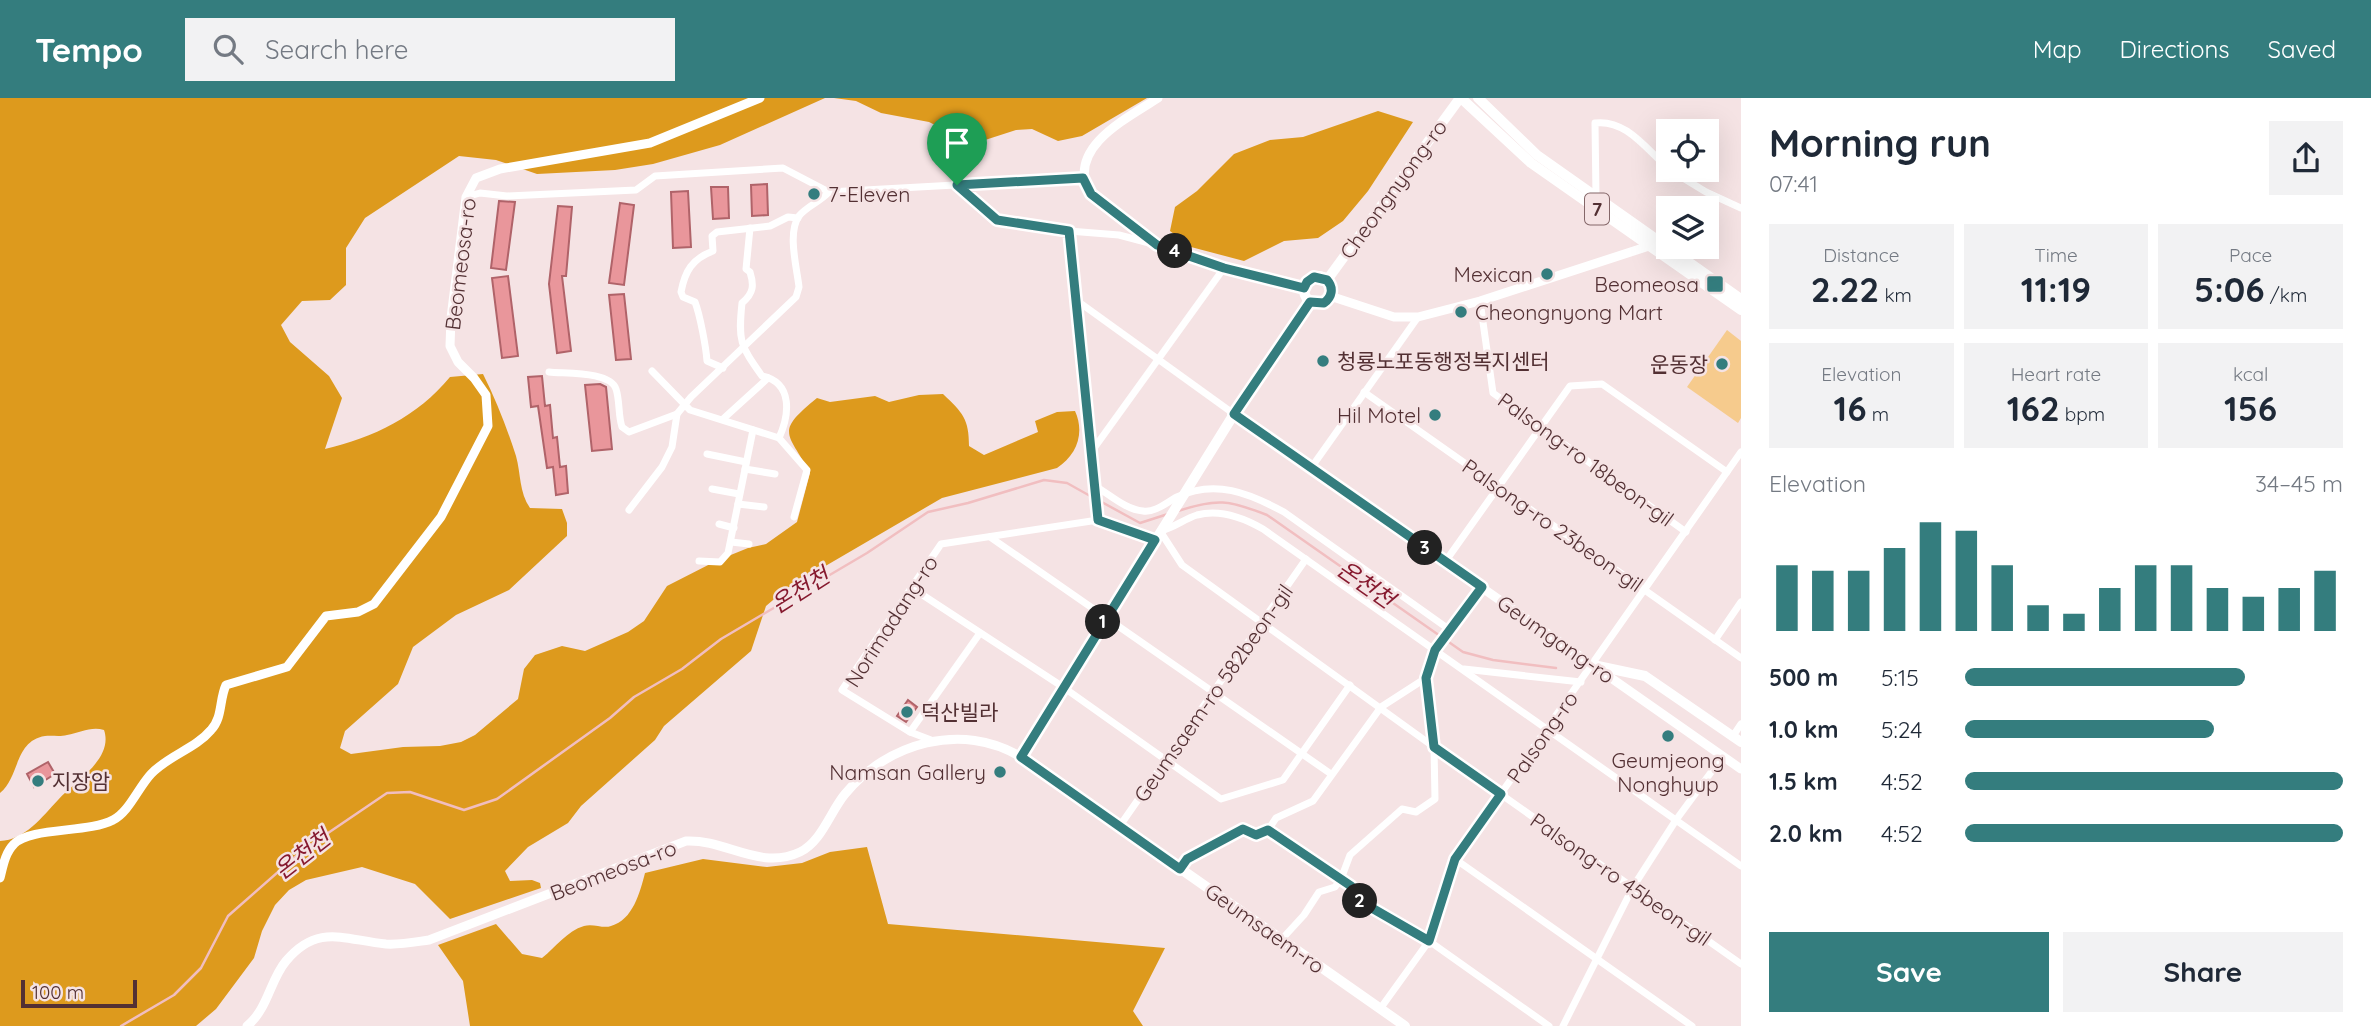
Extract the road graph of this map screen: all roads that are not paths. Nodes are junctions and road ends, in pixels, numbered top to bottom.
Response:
1 (760, 98) edge
2 (1158, 98) edge
3 (1460, 98) edge
4 (1478, 98) edge
5 (1656, 157) edge
6 (1083, 178) junction
7 (1690, 182) edge
8 (957, 185) junction
9 (829, 192) junction
10 (466, 197) junction
11 (1595, 197) junction
12 (1741, 208) edge
13 (798, 218) junction
14 (750, 228) junction
15 (1069, 231) junction
16 (1157, 245) junction
17 (1649, 246) junction
18 (1224, 268) junction
19 (1327, 280) junction
20 (1304, 288) junction
21 (1330, 296) junction
22 (1741, 299) edge
23 (1076, 300) junction
24 (1480, 301) junction
25 (1310, 302) junction
26 (1741, 310) edge
27 (1418, 317) junction
28 (743, 349) junction
29 (1158, 359) junction
30 (723, 368) junction
31 (652, 371) dead end
32 (549, 372) dead end
33 (768, 378) junction
34 (1364, 392) junction
35 (685, 405) junction
36 (677, 414) junction
37 (1234, 414) junction
38 (723, 419) junction
39 (1540, 428) junction
40 (752, 430) junction
41 (779, 438) junction
42 (1092, 451) junction
43 (1741, 452) edge
44 (707, 454) dead end
45 (746, 465) junction
46 (1311, 468) junction
47 (1727, 472) junction
48 (775, 474) dead end
49 (1095, 485) junction
50 (1499, 487) junction
51 (712, 489) dead end
52 (739, 494) junction
53 (1183, 494) junction
54 (738, 504) junction
55 (764, 507) dead end
56 (629, 510) dead end
57 (794, 517) dead end
58 (1098, 520) junction
59 (719, 524) dead end
60 (734, 528) junction
61 (1686, 532) junction
62 (1158, 536) junction
63 (989, 537) junction
64 (731, 542) junction
65 (749, 544) dead end
66 (1306, 559) junction
67 (699, 561) dead end
68 (1446, 562) junction
69 (912, 587) junction
70 (1482, 587) junction
71 (1645, 590) junction
72 (1741, 602) edge
73 (1106, 619) junction
74 (1261, 623) junction
75 (1449, 631) junction
76 (980, 633) junction
77 (1715, 640) junction
78 (1437, 648) junction
79 (1741, 658) edge
80 (1593, 665) junction
81 (1463, 669) junction
82 (1426, 678) junction
83 (1581, 682) junction
84 (1350, 685) junction
85 (1063, 688) junction
86 (1213, 693) junction
87 (1381, 707) junction
88 (1741, 724) edge
89 (1547, 730) junction
90 (910, 732) junction
91 (1737, 739) edge
92 (932, 740) junction
93 (1434, 747) junction
94 (1302, 753) junction
95 (1723, 756) junction
96 (1021, 757) junction
97 (1166, 760) junction
98 (1741, 769) edge
99 (1331, 774) junction
100 (1501, 794) junction
101 (1676, 820) junction
102 (1119, 827) junction
103 (1268, 830) junction
104 (1455, 859) junction
105 (1741, 866) edge
106 (1180, 869) junction
107 (0, 878) edge
108 (1341, 880) junction
109 (1633, 887) junction
110 (1282, 939) junction
111 (1429, 941) junction
112 (1597, 959) junction
113 (1741, 964) edge
114 (1380, 1009) junction
115 (247, 1026) edge
116 (1405, 1026) edge
117 (1549, 1026) edge
118 (1563, 1026) edge
119 (1692, 1026) edge

1 - 10 street, Beomeosa-ro
2 - 6 street
3 - 17 main road, 7
3 - 19 main road, Cheongnyong-ro
4 - 11 main road, 7
5 - 11 street
6 - 8 street
6 - 16 street
7 - 12 street
8 - 9 street
8 - 15 street
9 - 10 street
9 - 13 street
10 - 107 street, Beomeosa-ro
11 - 22 main road, 7
13 - 14 street
13 - 28 street
14 - 28 street
14 - 30 street
15 - 16 street
15 - 23 street
16 - 18 street
17 - 24 street
17 - 26 main road, 7
18 - 20 street
18 - 29 street
19 - 20 main road
19 - 21 main road
20 - 25 main road
21 - 25 main road
21 - 27 street
23 - 29 street
23 - 42 street
24 - 27 street
24 - 39 street, Palsong-ro 18beon-gil
25 - 37 main road
27 - 34 street
28 - 30 street
28 - 33 street
29 - 37 street
29 - 42 street
30 - 35 street
31 - 35 street
32 - 36 street
33 - 38 street
33 - 41 street
34 - 46 street
34 - 50 street, Palsong-ro 23beon-gil
35 - 36 street
35 - 38 street
36 - 56 street
37 - 46 street, Geumgang-ro
37 - 53 main road
38 - 40 street
39 - 47 street
39 - 50 street
39 - 61 street, Palsong-ro 18beon-gil
40 - 41 street
40 - 45 street
41 - 57 street
42 - 49 street
43 - 47 street, Palsong-ro
44 - 45 street
45 - 48 street
45 - 52 street
46 - 68 street, Geumgang-ro
47 - 61 street, Palsong-ro
49 - 53 street
49 - 58 street
50 - 68 street
50 - 71 street, Palsong-ro 23beon-gil
51 - 52 street
52 - 54 street
53 - 62 main road
53 - 75 street
54 - 55 street
54 - 60 street
58 - 62 street, Norimadang-ro
58 - 63 street, Norimadang-ro
59 - 60 street
60 - 64 street
61 - 71 street, Palsong-ro
62 - 66 street
62 - 73 main road
62 - 74 street, Palsong-ro 45beon-gil
63 - 69 street, Norimadang-ro
63 - 73 street
64 - 65 street
64 - 67 street
66 - 74 street, Geumsaem-ro 582beon-gil
66 - 78 street
68 - 70 street, Geumgang-ro
69 - 76 street
69 - 90 street, Norimadang-ro
70 - 75 street
70 - 80 street, Geumgang-ro
71 - 77 street, Palsong-ro 23beon-gil
71 - 80 street, Palsong-ro
72 - 77 street
73 - 85 main road
73 - 86 street
74 - 84 street, Palsong-ro 45beon-gil
74 - 86 street, Geumsaem-ro 582beon-gil
75 - 78 street
76 - 85 street
76 - 90 street
77 - 79 street, Palsong-ro 23beon-gil
78 - 81 street
78 - 82 street
80 - 83 street, Palsong-ro
80 - 91 main road
80 - 95 street, Geumgang-ro
81 - 83 street, Palsong-ro
81 - 89 street
82 - 87 street
82 - 93 street
83 - 89 street, Palsong-ro
84 - 87 street, Palsong-ro 45beon-gil
84 - 94 street
85 - 96 main road
85 - 97 street
86 - 94 street
86 - 97 street, Geumsaem-ro 582beon-gil
87 - 93 street, Palsong-ro 45beon-gil
87 - 99 street
88 - 91 street
89 - 100 street, Palsong-ro
89 - 101 street
90 - 92 street, Norimadang-ro
92 - 96 street, Beomeosa-ro
92 - 115 street, Beomeosa-ro
93 - 100 street, Palsong-ro 45beon-gil
93 - 108 street
94 - 97 street
94 - 99 street
95 - 98 street, Geumgang-ro
95 - 101 street
96 - 102 main road, Geumsaem-ro
97 - 102 street, Geumsaem-ro 582beon-gil
99 - 103 street
100 - 104 street, Palsong-ro
100 - 109 street, Palsong-ro 45beon-gil
101 - 105 street
101 - 109 street
102 - 106 main road, Geumsaem-ro
103 - 106 street
103 - 108 street
104 - 111 street, Palsong-ro
104 - 112 street
106 - 110 main road, Geumsaem-ro
108 - 110 street
108 - 111 street
109 - 112 street
109 - 113 street, Palsong-ro 45beon-gil
110 - 114 main road, Geumsaem-ro
111 - 114 street, Palsong-ro
111 - 117 street
112 - 118 street
112 - 119 street
114 - 116 main road, Geumsaem-ro

